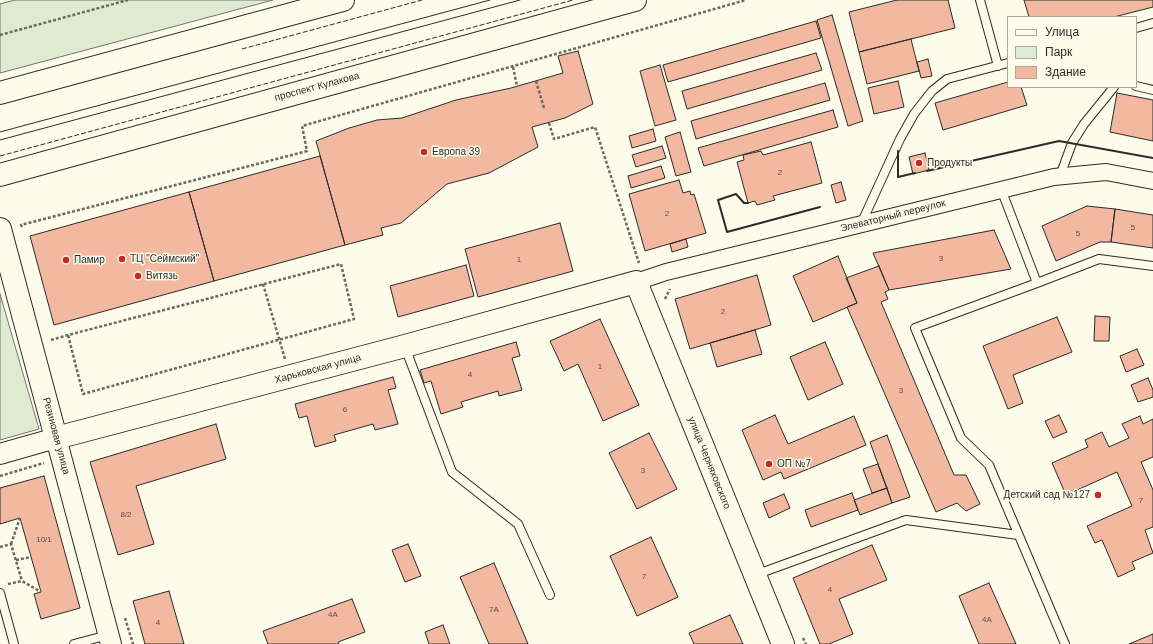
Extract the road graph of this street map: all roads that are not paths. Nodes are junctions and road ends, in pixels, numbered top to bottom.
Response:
1 (343, 0) edge
2 (635, 0) edge
3 (980, 0) edge
4 (320, 3) edge
5 (1153, 23) edge
6 (1137, 28) edge
7 (1007, 63) edge
8 (998, 66) junction
9 (1137, 86) edge
10 (1113, 88) edge
11 (1153, 90) edge
12 (0, 93) edge
13 (0, 175) edge
14 (1060, 176) junction
15 (1153, 181) edge
16 (1001, 189) junction
17 (860, 225) junction
18 (0, 229) edge
19 (1153, 266) edge
20 (636, 282) junction
21 (1037, 283) junction
22 (405, 346) junction
23 (59, 448) junction
24 (0, 454) edge
25 (1018, 535) junction
26 (754, 576) junction
27 (0, 593) edge
28 (550, 595) dead end
29 (110, 640) edge
30 (14, 644) edge
31 (74, 644) edge
32 (783, 644) edge
33 (1065, 644) edge

1 - 4 main road
2 - 13 main road, проспект Кулакова
3 - 8 lane
4 - 12 main road
5 - 6 lane
7 - 8 lane
8 - 17 lane
9 - 11 lane
10 - 14 lane
14 - 15 street, Элеваторный переулок
14 - 16 street, Элеваторный переулок
16 - 17 street, Элеваторный переулок
16 - 21 lane
17 - 20 street, Элеваторный переулок
18 - 23 main road, Резиновая улица
19 - 21 lane
20 - 22 main road, Харьковская улица
20 - 26 main road, улица Черняховского
21 - 25 lane
22 - 23 main road, Харьковская улица
22 - 28 lane
23 - 24 street, Харьковская улица
23 - 29 street, Резиновая улица
25 - 26 lane
25 - 33 lane
26 - 32 main road, улица Черняховского
27 - 30 lane
29 - 31 lane

